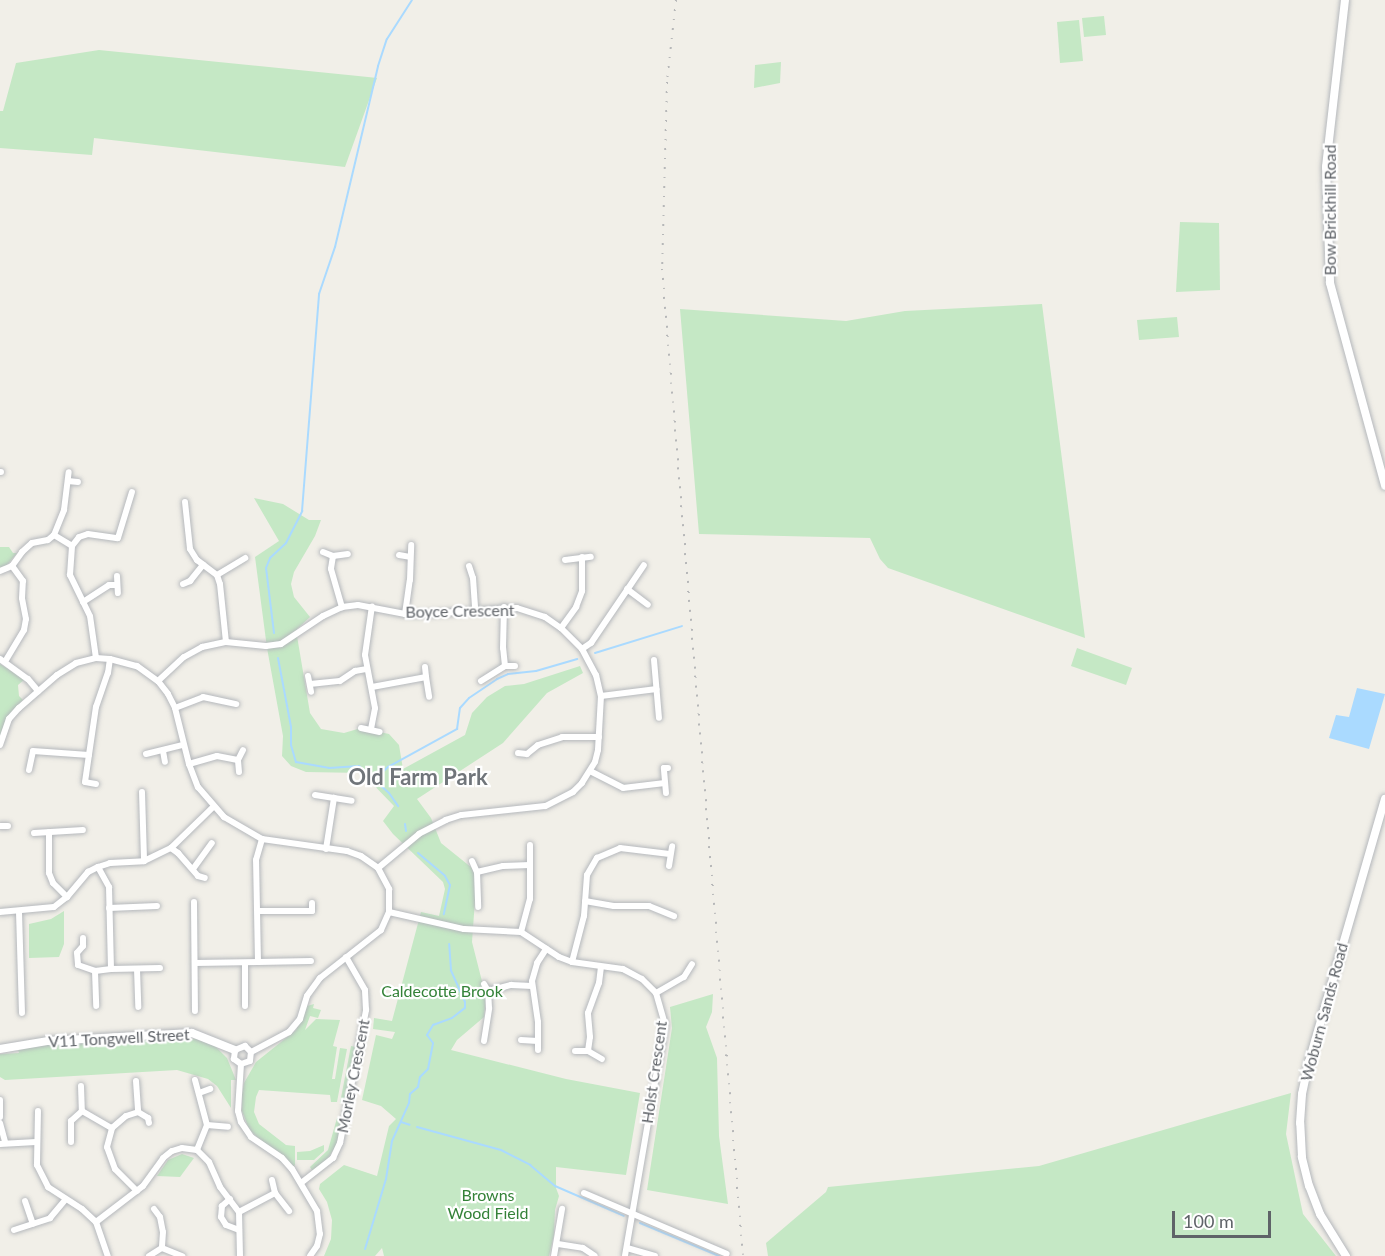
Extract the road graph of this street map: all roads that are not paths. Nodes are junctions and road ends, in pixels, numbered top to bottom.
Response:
1 (1344, 0) edge
2 (69, 472) dead end
3 (68, 482) junction
4 (78, 482) dead end
5 (1385, 486) edge
6 (132, 492) dead end
7 (185, 502) dead end
8 (196, 510) dead end
9 (186, 511) junction
10 (54, 535) junction
11 (118, 538) junction
12 (126, 542) dead end
13 (411, 545) dead end
14 (72, 546) junction
15 (323, 552) dead end
16 (348, 554) dead end
17 (399, 555) dead end
18 (333, 556) junction
19 (410, 557) junction
20 (582, 557) junction
21 (591, 557) dead end
22 (245, 558) dead end
23 (565, 560) dead end
24 (203, 565) junction
25 (644, 565) dead end
26 (12, 566) junction
27 (469, 566) dead end
28 (0, 571) edge
29 (216, 575) junction
30 (117, 576) dead end
31 (473, 578) junction
32 (482, 578) dead end
33 (183, 584) dead end
34 (117, 585) junction
35 (627, 589) junction
36 (118, 593) dead end
37 (83, 602) junction
38 (648, 605) dead end
39 (372, 606) junction
40 (342, 607) junction
41 (504, 607) junction
42 (475, 609) junction
43 (405, 614) junction
44 (561, 628) junction
45 (226, 642) junction
46 (582, 649) junction
47 (96, 658) junction
48 (110, 659) junction
49 (3, 660) edge
50 (654, 660) dead end
51 (505, 666) junction
52 (515, 666) dead end
53 (425, 667) dead end
54 (366, 669) junction
55 (308, 676) dead end
56 (426, 677) junction
57 (158, 681) junction
58 (481, 681) dead end
59 (310, 684) junction
60 (372, 687) junction
61 (657, 689) junction
62 (38, 691) junction
63 (311, 692) dead end
64 (601, 696) junction
65 (429, 697) dead end
66 (227, 702) junction
67 (237, 704) dead end
68 (175, 708) junction
69 (224, 711) dead end
70 (659, 718) dead end
71 (361, 728) dead end
72 (371, 729) junction
73 (380, 732) dead end
74 (533, 737) dead end
75 (599, 737) junction
76 (183, 745) junction
77 (0, 746) edge
78 (538, 746) junction
79 (243, 750) dead end
80 (163, 751) junction
81 (518, 753) dead end
82 (146, 754) dead end
83 (89, 755) junction
84 (238, 759) junction
85 (165, 762) dead end
86 (189, 764) junction
87 (668, 768) dead end
88 (30, 770) dead end
89 (590, 771) junction
90 (240, 772) dead end
91 (665, 783) junction
92 (96, 784) dead end
93 (142, 792) dead end
94 (666, 794) dead end
95 (315, 795) dead end
96 (334, 798) junction
97 (1385, 799) edge
98 (352, 801) dead end
99 (213, 807) junction
100 (0, 826) edge
101 (8, 826) dead end
102 (83, 830) dead end
103 (49, 832) junction
104 (34, 833) dead end
105 (262, 839) junction
106 (212, 843) dead end
107 (530, 845) dead end
108 (672, 846) dead end
109 (171, 848) junction
110 (326, 849) junction
111 (670, 854) junction
112 (144, 861) junction
113 (472, 861) dead end
114 (530, 865) junction
115 (669, 866) dead end
116 (98, 867) junction
117 (378, 868) junction
118 (194, 869) junction
119 (477, 872) junction
120 (205, 878) dead end
121 (67, 897) junction
122 (585, 901) junction
123 (194, 902) dead end
124 (312, 903) dead end
125 (157, 906) dead end
126 (478, 907) dead end
127 (109, 908) junction
128 (258, 910) junction
129 (0, 912) edge
130 (19, 912) junction
131 (389, 912) junction
132 (674, 916) dead end
133 (521, 932) junction
134 (83, 938) dead end
135 (546, 949) junction
136 (346, 957) junction
137 (311, 961) dead end
138 (258, 962) junction
139 (572, 962) junction
140 (195, 963) junction
141 (244, 963) junction
142 (692, 964) dead end
143 (601, 967) junction
144 (160, 968) dead end
145 (111, 969) junction
146 (137, 969) junction
147 (95, 971) junction
148 (532, 986) junction
149 (656, 993) junction
150 (96, 1006) dead end
151 (245, 1006) dead end
152 (138, 1007) dead end
153 (195, 1011) dead end
154 (22, 1013) dead end
155 (476, 1028) dead end
156 (485, 1030) junction
157 (521, 1040) dead end
158 (483, 1041) dead end
159 (538, 1041) junction
160 (0, 1049) edge
161 (235, 1050) junction
162 (538, 1050) dead end
163 (575, 1051) dead end
164 (251, 1052) junction
165 (588, 1052) junction
166 (602, 1059) dead end
167 (241, 1064) junction
168 (195, 1080) dead end
169 (136, 1081) dead end
170 (81, 1086) dead end
171 (210, 1089) dead end
172 (199, 1093) junction
173 (0, 1100) edge
174 (38, 1111) dead end
175 (82, 1112) junction
176 (138, 1112) junction
177 (0, 1117) edge
178 (0, 1123) edge
179 (149, 1123) dead end
180 (207, 1125) junction
181 (228, 1127) dead end
182 (112, 1128) junction
183 (36, 1142) junction
184 (71, 1142) dead end
185 (3, 1143) edge
186 (197, 1150) junction
187 (272, 1180) dead end
188 (301, 1183) junction
189 (137, 1191) junction
190 (275, 1193) junction
191 (584, 1193) dead end
192 (64, 1200) junction
193 (230, 1200) junction
194 (26, 1201) dead end
195 (154, 1209) dead end
196 (562, 1209) dead end
197 (289, 1211) dead end
198 (239, 1212) junction
199 (633, 1215) junction
200 (96, 1222) junction
201 (33, 1224) junction
202 (14, 1230) dead end
203 (239, 1230) junction
204 (701, 1234) dead end
205 (699, 1242) junction
206 (558, 1244) junction
207 (162, 1248) junction
208 (627, 1248) junction
209 (727, 1254) dead end
210 (108, 1256) edge
211 (149, 1256) edge
212 (182, 1256) edge
213 (240, 1256) edge
214 (310, 1256) edge
215 (554, 1256) edge
216 (595, 1256) edge
217 (625, 1256) edge
218 (655, 1256) edge
219 (1346, 1256) edge

1 - 5 street, Bow Brickhill Road
2 - 3 street
3 - 4 street
3 - 10 street
6 - 11 street
7 - 9 street
8 - 9 street
9 - 24 street
10 - 14 street
10 - 26 street
11 - 12 street
11 - 14 street
13 - 19 street
14 - 37 street
15 - 18 street
16 - 18 street
17 - 19 street
18 - 40 street
19 - 43 street
20 - 21 street
20 - 23 street
20 - 44 street
22 - 29 street
24 - 29 street
24 - 33 street
25 - 35 street
26 - 28 street
26 - 49 street
27 - 31 street
29 - 45 street
30 - 34 street
31 - 32 street
31 - 42 street
34 - 36 street
34 - 37 street
35 - 38 street
35 - 46 street
37 - 47 street
39 - 40 street, Boyce Crescent
39 - 43 street, Boyce Crescent
39 - 54 street
40 - 45 street, Boyce Crescent
41 - 42 street, Boyce Crescent
41 - 44 street, Boyce Crescent
41 - 51 street
42 - 43 street, Boyce Crescent
44 - 46 street, Boyce Crescent
45 - 57 street, Boyce Crescent
46 - 64 street, Boyce Crescent
47 - 48 street
47 - 62 street
48 - 57 street
48 - 83 street
49 - 62 street
50 - 61 street
51 - 52 street
51 - 58 street
53 - 56 street
54 - 59 street
54 - 60 street
55 - 59 street
56 - 60 street
56 - 65 street
57 - 68 street
59 - 63 street
60 - 72 street
61 - 64 street
61 - 70 street
62 - 77 street
64 - 75 street, Boyce Crescent
66 - 67 street
66 - 68 street
66 - 69 street
68 - 76 street
71 - 72 street
72 - 73 street
74 - 78 street
75 - 78 street
75 - 89 street, Boyce Crescent
76 - 80 street
76 - 86 street
78 - 81 street
79 - 84 street
80 - 82 street
80 - 85 street
83 - 88 street
83 - 92 street
84 - 86 street
84 - 90 street
86 - 99 street
87 - 91 street
89 - 91 street
89 - 117 street, Boyce Crescent
91 - 94 street
93 - 112 street
95 - 96 street
96 - 98 street
96 - 110 street
97 - 219 street, Woburn Sands Road
99 - 105 street
99 - 109 street
100 - 101 street
102 - 103 street
103 - 104 street
103 - 121 street
105 - 110 street
105 - 128 street
106 - 118 street
107 - 114 street
108 - 111 street
109 - 112 street
109 - 118 street
110 - 117 street
111 - 115 street
111 - 122 street
112 - 116 street
113 - 119 street
114 - 119 street
114 - 133 street
116 - 121 street
116 - 127 street
117 - 131 street
118 - 120 street
119 - 126 street
121 - 130 street
122 - 132 street
122 - 139 street
123 - 140 street
124 - 128 street
125 - 127 street
127 - 145 street
128 - 138 street
129 - 130 street
130 - 154 street
131 - 133 street
131 - 136 street
133 - 135 street
134 - 147 street
135 - 139 street
135 - 148 street
136 - 164 street
136 - 188 street, Morley Crescent
137 - 138 street
138 - 141 street
139 - 143 street
140 - 141 street
140 - 153 street
141 - 151 street
142 - 149 street
143 - 149 street
143 - 165 street
144 - 146 street
145 - 146 street
145 - 147 street
146 - 152 street
147 - 150 street
148 - 156 street
148 - 159 street
149 - 199 street, Holst Crescent
155 - 156 street
156 - 158 street
157 - 159 street
159 - 162 street
160 - 161 street, V11 Tongwell Street
161 - 164 street
161 - 167 street
163 - 165 street
164 - 167 street
165 - 166 street
167 - 188 street
168 - 172 street
169 - 176 street
170 - 175 street
171 - 172 street
172 - 180 street
173 - 177 street
174 - 183 street
175 - 182 street
175 - 184 street
176 - 179 street
176 - 182 street
178 - 185 street
180 - 181 street
180 - 186 street
182 - 189 street
183 - 185 street
183 - 192 street
186 - 189 street
186 - 193 street
187 - 190 street
188 - 214 street
189 - 200 street
190 - 197 street
190 - 198 street
191 - 199 street
192 - 200 street
192 - 201 street
193 - 198 street
193 - 203 street
194 - 201 street
195 - 207 street
196 - 206 street
198 - 203 street
199 - 205 street
199 - 208 street, Holst Crescent
200 - 210 street
201 - 202 street
203 - 213 street
204 - 205 street
205 - 209 street
206 - 215 street
206 - 216 street
207 - 211 street
207 - 212 street
208 - 217 street, Holst Crescent
208 - 218 street

